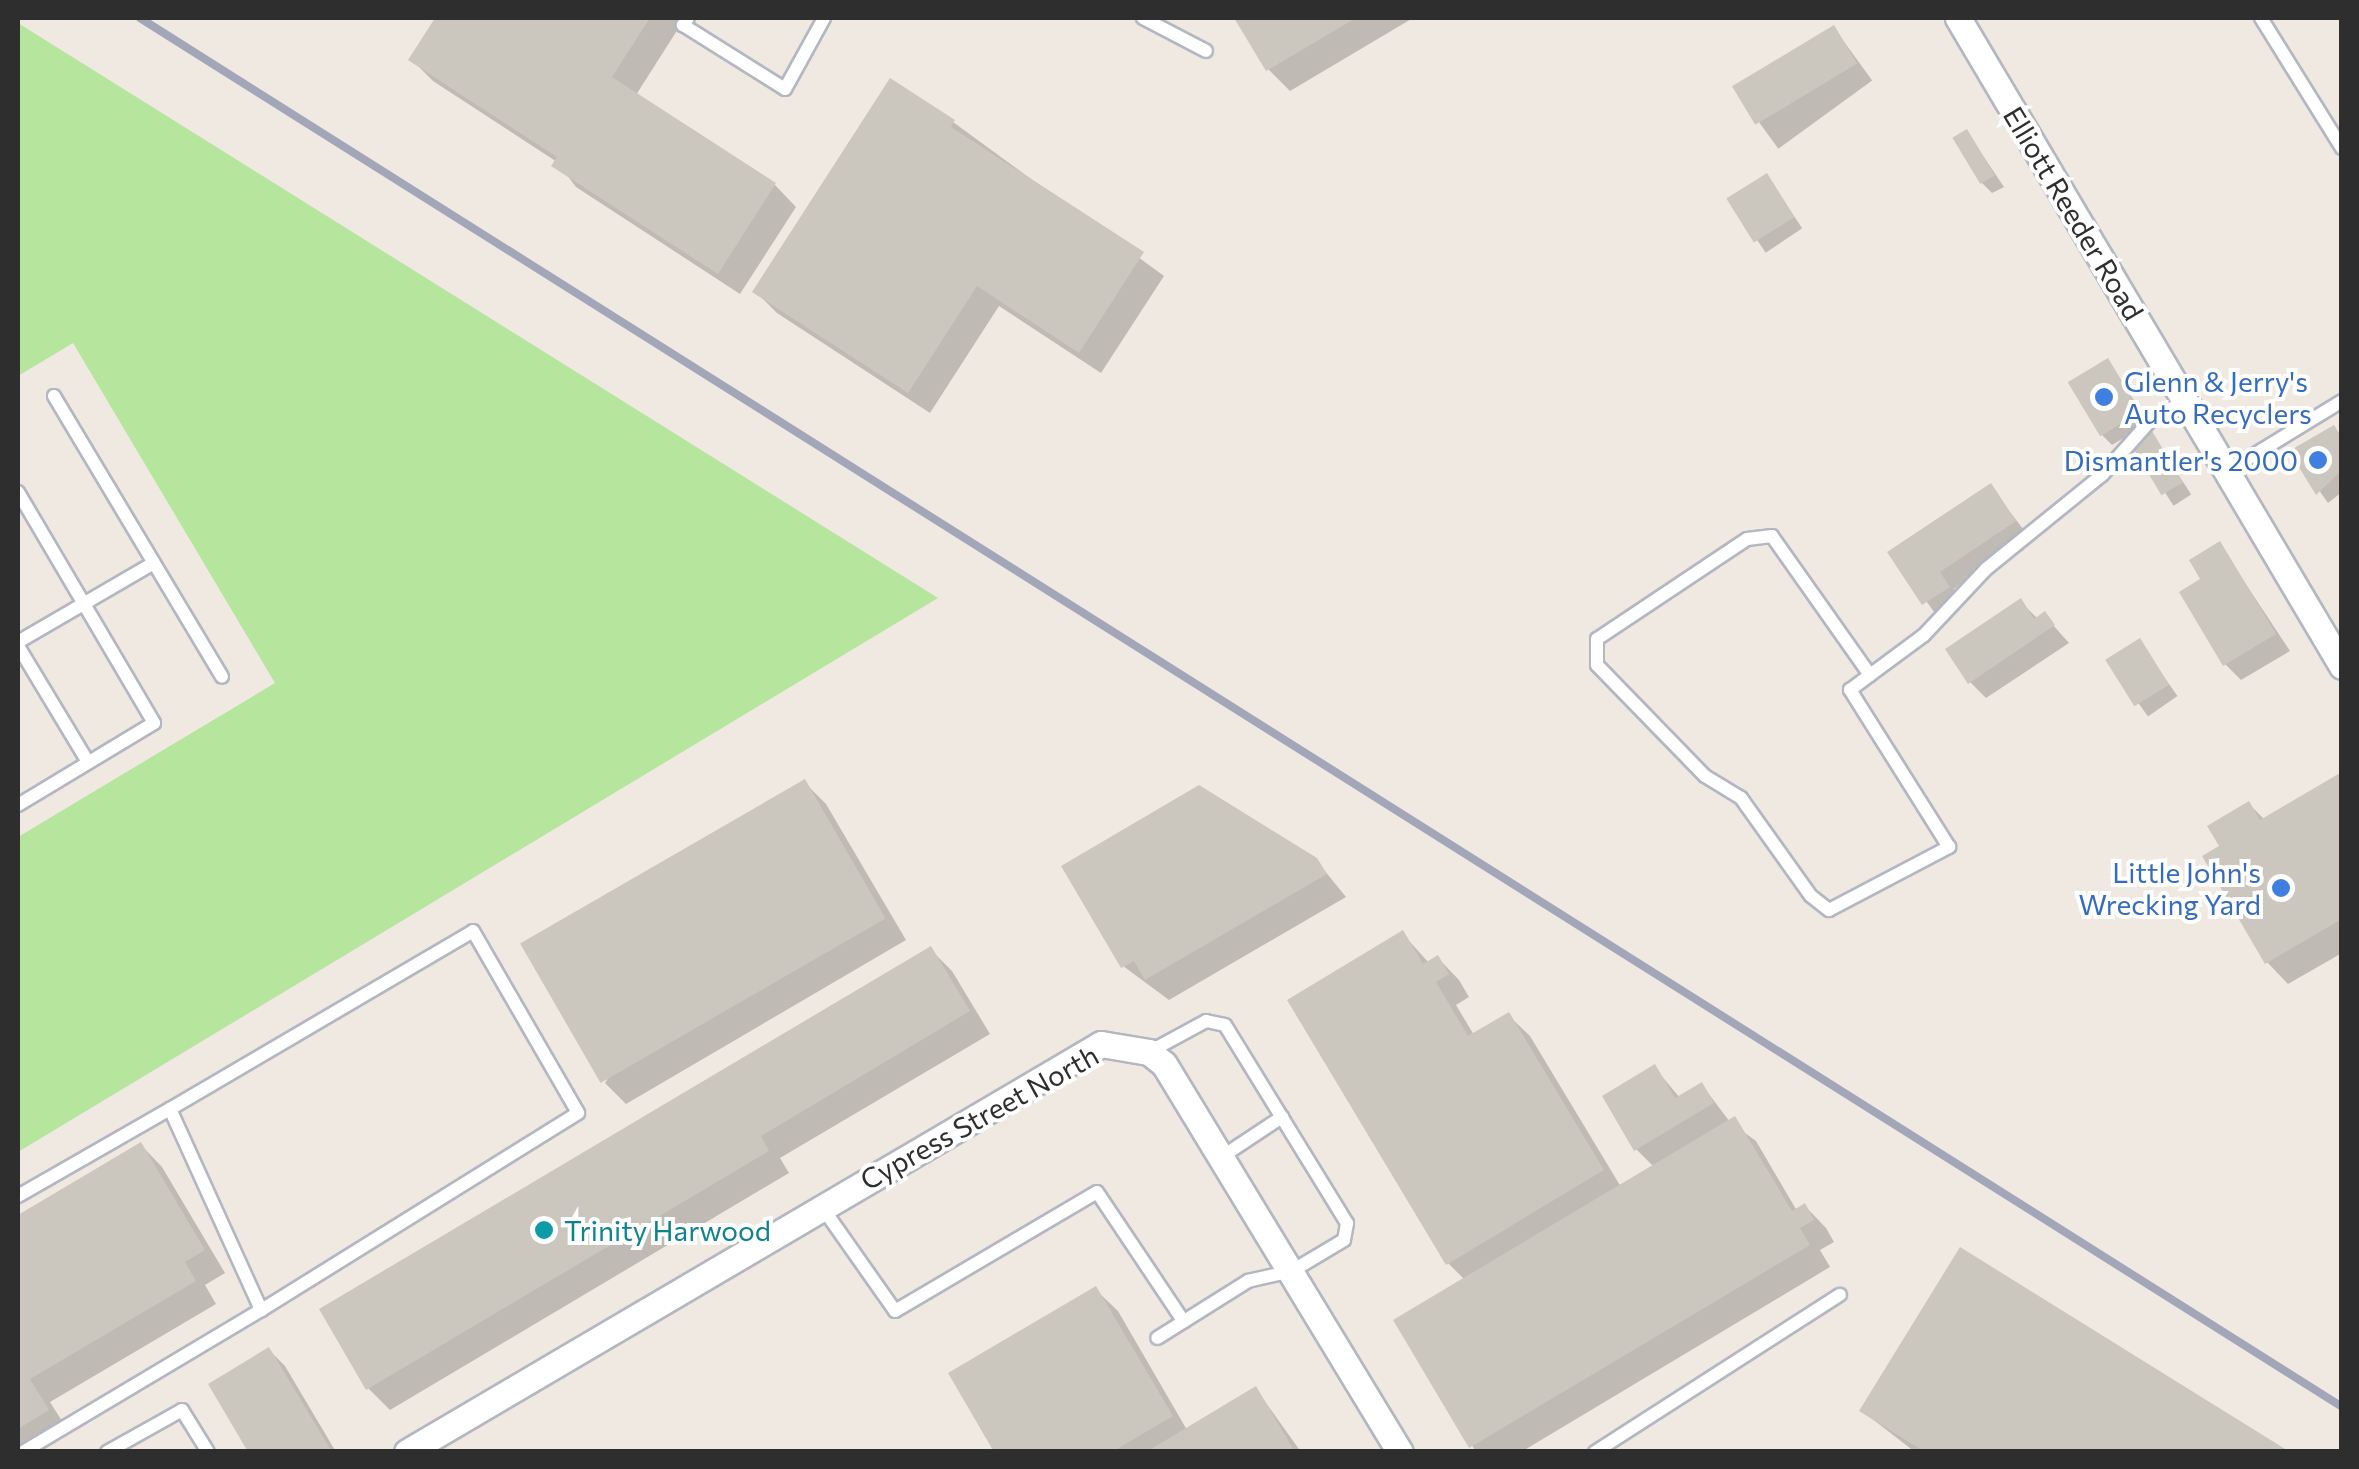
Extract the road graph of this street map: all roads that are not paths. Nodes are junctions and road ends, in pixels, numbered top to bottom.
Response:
1 (688, 18) edge
2 (824, 18) edge
3 (1143, 18) edge
4 (1958, 18) edge
5 (2261, 18) edge
6 (1206, 51) dead end
7 (2342, 148) edge
8 (54, 396) dead end
9 (2184, 401) junction
10 (2342, 401) edge
11 (2226, 472) junction
12 (18, 492) edge
13 (154, 563) junction
14 (82, 604) junction
15 (18, 644) edge
16 (2342, 666) edge
17 (1870, 675) junction
18 (222, 677) dead end
19 (88, 762) junction
20 (18, 805) edge
21 (1149, 1052) junction
22 (170, 1108) junction
23 (1282, 1117) junction
24 (1223, 1156) junction
25 (18, 1196) edge
26 (822, 1206) junction
27 (1292, 1271) junction
28 (1840, 1295) dead end
29 (261, 1310) junction
30 (1184, 1322) junction
31 (1157, 1338) dead end
32 (23, 1452) edge
33 (106, 1452) edge
34 (208, 1452) edge
35 (407, 1452) edge
36 (1400, 1452) edge
37 (1596, 1452) edge

1 - 2 lane
3 - 6 lane
4 - 9 street, Elliott Reeder Road
5 - 7 lane
8 - 13 lane
9 - 11 street, Elliott Reeder Road
9 - 17 lane
10 - 11 lane
11 - 16 street, Elliott Reeder Road
12 - 14 lane
13 - 14 lane
13 - 18 lane
14 - 15 lane
14 - 19 lane
15 - 19 lane
17 - 17 lane
19 - 20 lane
21 - 23 lane
21 - 24 street
21 - 26 street, Cypress Street North
22 - 25 lane
22 - 29 lane
22 - 29 lane
23 - 24 lane
23 - 27 lane
24 - 27 street
26 - 30 lane
26 - 35 street, Cypress Street North
27 - 30 lane
27 - 36 street
28 - 37 lane
29 - 32 lane
30 - 31 lane
33 - 34 lane

